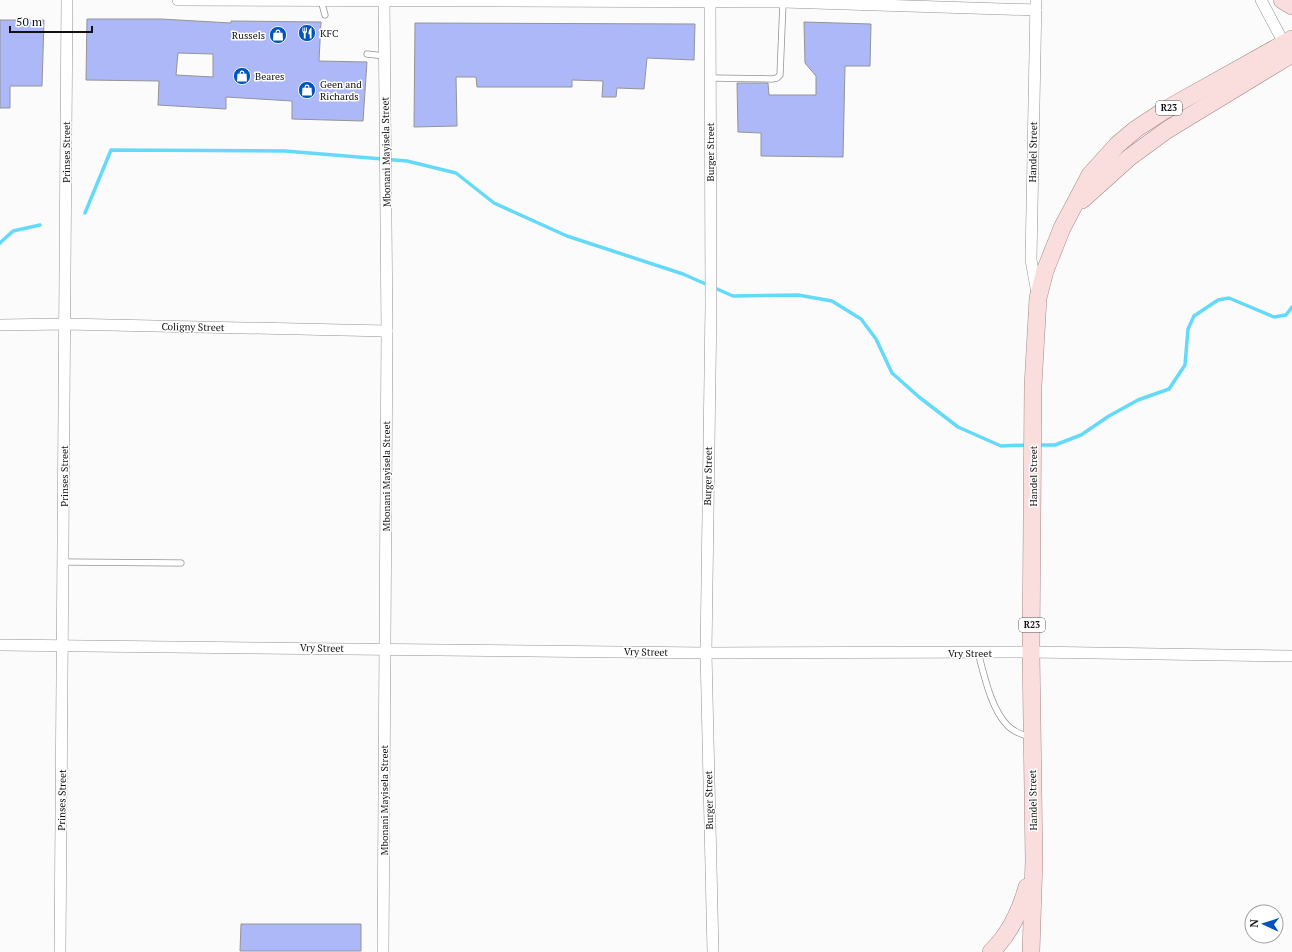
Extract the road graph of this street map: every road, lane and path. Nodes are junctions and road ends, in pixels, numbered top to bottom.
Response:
1 (67, 0) edge
2 (178, 0) edge
3 (321, 0) edge
4 (1261, 0) edge
5 (1282, 0) edge
6 (384, 1) edge
7 (710, 1) edge
8 (783, 2) junction
9 (1036, 5) edge
10 (1292, 6) edge
11 (325, 15) dead end
12 (1289, 48) edge
13 (367, 54) dead end
14 (385, 56) junction
15 (709, 78) junction
16 (1038, 298) junction
17 (0, 324) edge
18 (65, 324) junction
19 (387, 331) junction
20 (64, 562) junction
21 (181, 563) dead end
22 (0, 645) edge
23 (63, 645) junction
24 (385, 649) junction
25 (978, 652) junction
26 (1031, 652) junction
27 (706, 653) junction
28 (1292, 656) edge
29 (1033, 738) junction
30 (1034, 860) junction
31 (60, 952) edge
32 (383, 952) edge
33 (712, 952) edge
34 (991, 952) edge
35 (1031, 952) edge

1 - 18 street, Prinses Street
2 - 3 street
3 - 6 street
3 - 11 lane
4 - 12 street
5 - 10 main road
6 - 7 street
6 - 14 street, Mbonani Mayisela Street
7 - 8 street
7 - 15 street, Burger Street
8 - 9 street
8 - 15 lane
9 - 16 street, Handel Street
12 - 16 main road, R23
13 - 14 lane
14 - 19 street, Mbonani Mayisela Street
15 - 27 street, Burger Street
16 - 26 main road, Handel Street / R23
17 - 18 street, Coligny Street
18 - 19 street, Coligny Street
18 - 20 street, Prinses Street
19 - 24 street, Mbonani Mayisela Street
20 - 21 lane
20 - 23 street, Prinses Street
22 - 23 street, Vry Street
23 - 24 street, Vry Street
23 - 31 street, Prinses Street
24 - 27 street, Vry Street
24 - 32 street, Mbonani Mayisela Street
25 - 26 street, Vry Street
25 - 27 street, Vry Street
25 - 29 lane
26 - 28 street, Vry Street
26 - 29 main road, Handel Street / R23
27 - 33 street, Burger Street
29 - 30 main road, Handel Street / R23
30 - 34 main road
30 - 35 main road, Handel Street / R23

